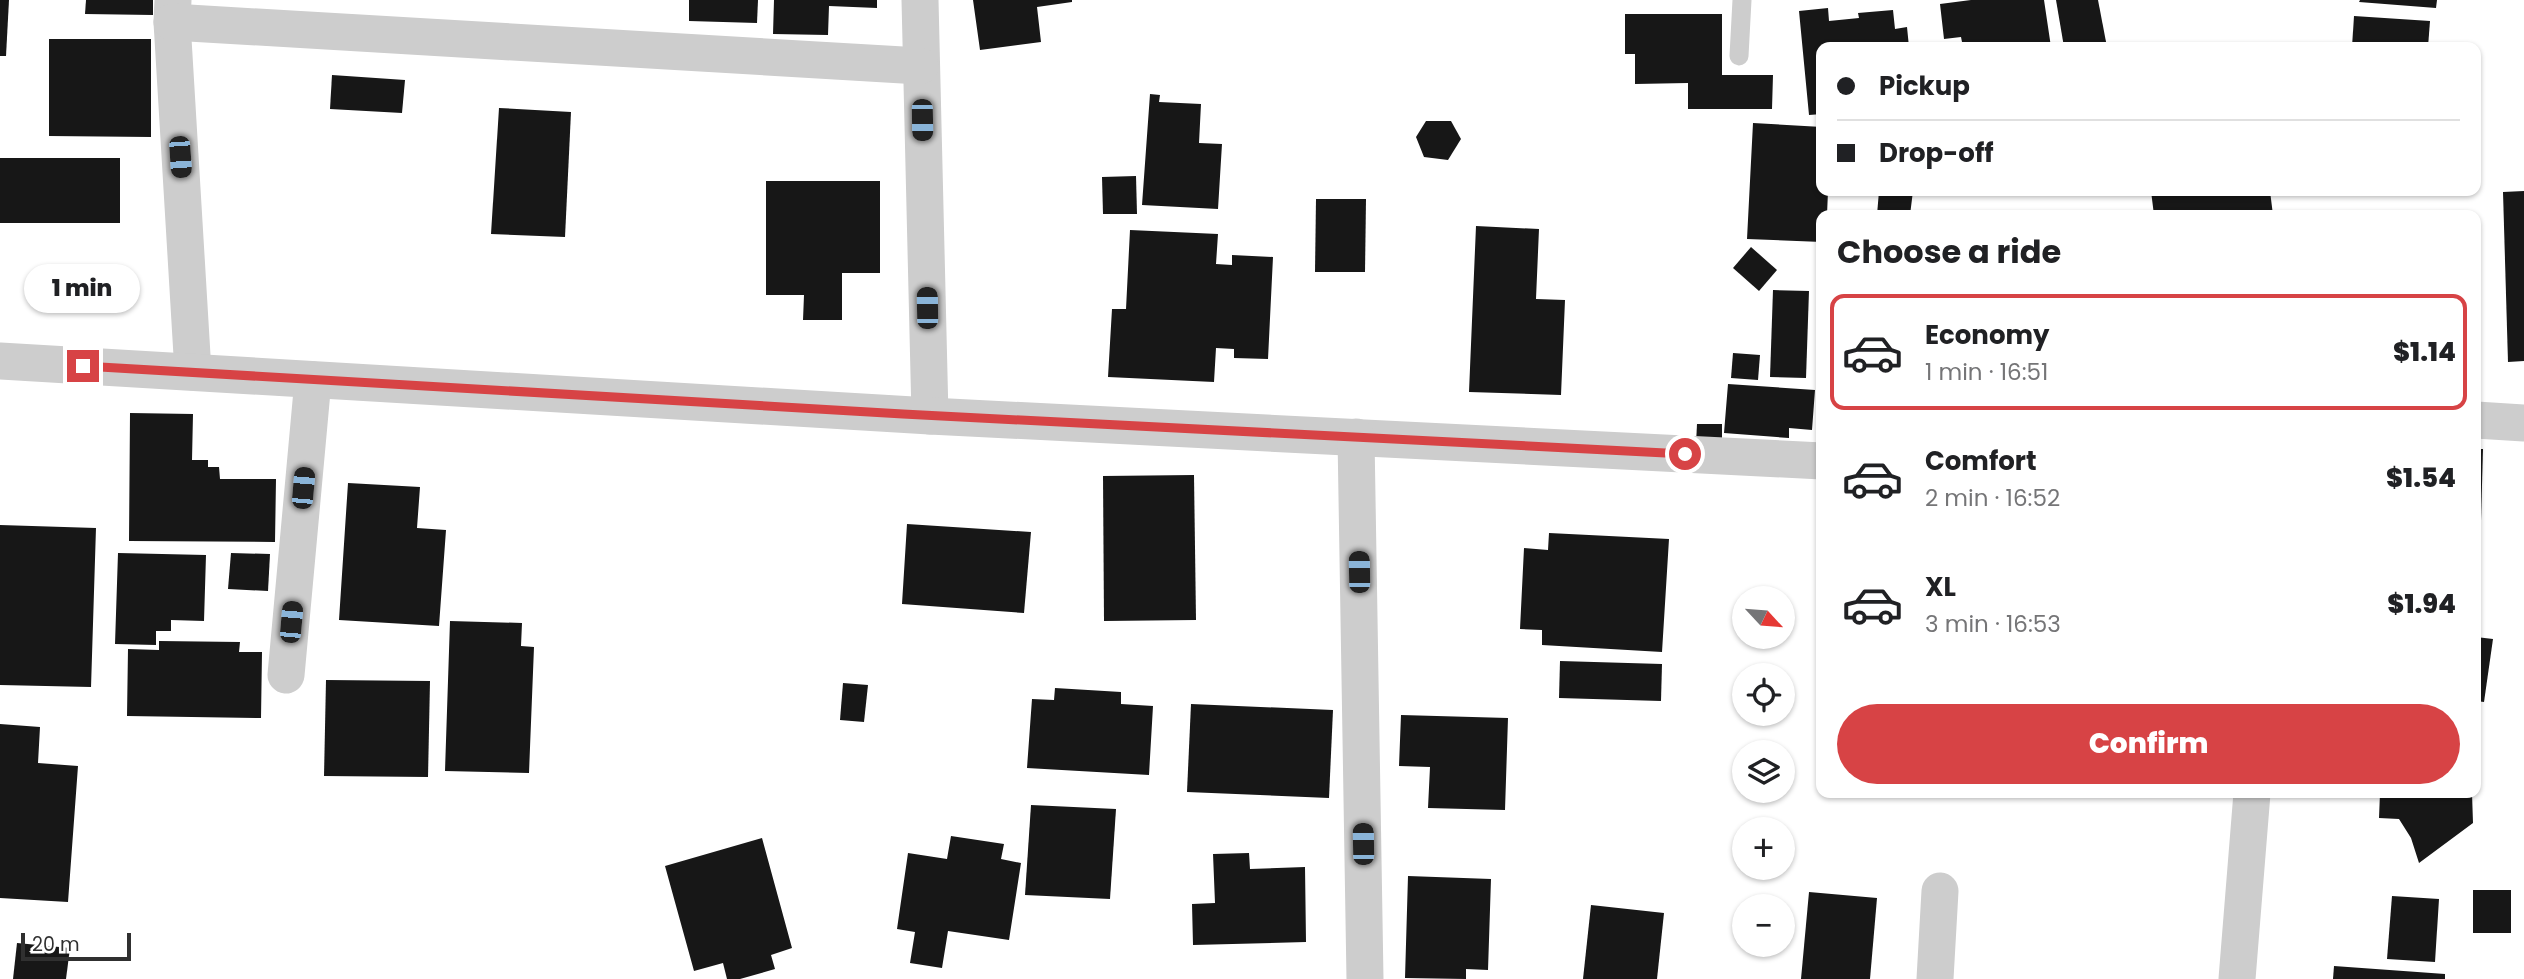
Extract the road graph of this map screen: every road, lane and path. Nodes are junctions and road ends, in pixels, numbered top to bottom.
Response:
1 (920, 0) edge
2 (1742, 0) edge
3 (172, 11) edge
4 (1739, 55) dead end
5 (920, 66) junction
6 (0, 361) edge
7 (193, 372) junction
8 (313, 380) junction
9 (930, 415) junction
10 (2481, 421) edge
11 (2524, 423) edge
12 (1356, 437) junction
13 (1816, 461) edge
14 (286, 675) dead end
15 (2252, 798) edge
16 (1940, 891) dead end
17 (1365, 979) edge
18 (1935, 979) edge
19 (2237, 979) edge

1 - 5 street
2 - 4 lane
3 - 5 street
3 - 7 street
5 - 9 street
6 - 7 street
7 - 8 street
8 - 9 street
8 - 14 street
9 - 12 street
10 - 11 street
12 - 13 street
12 - 17 street
15 - 19 street
16 - 18 street

